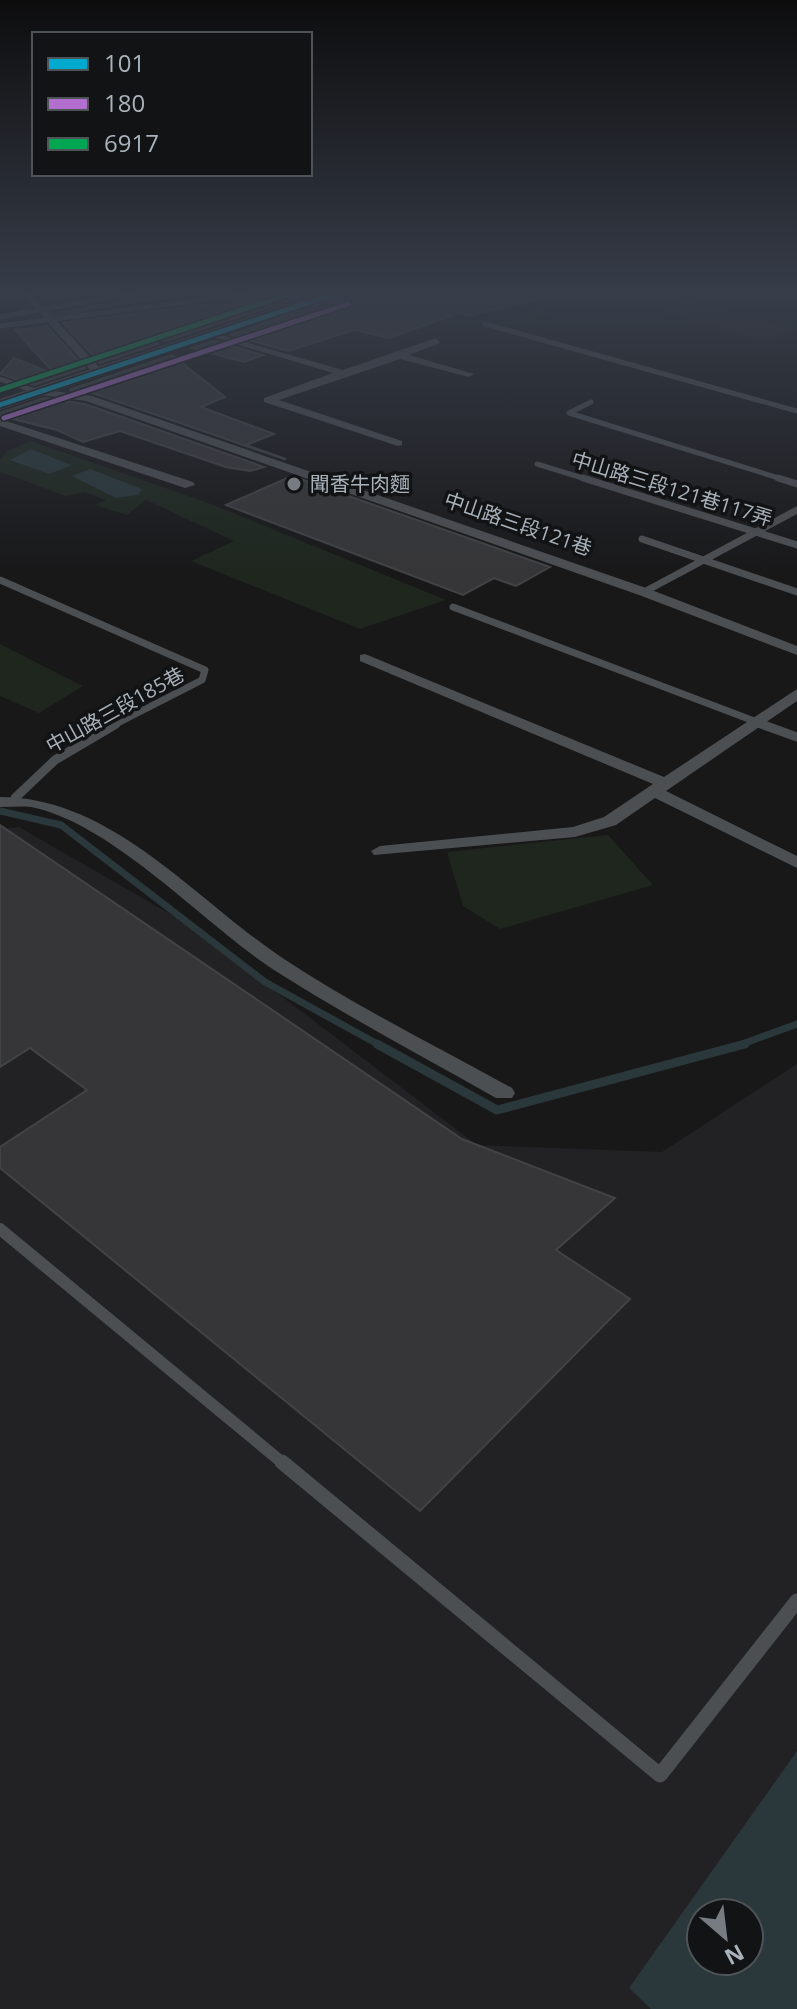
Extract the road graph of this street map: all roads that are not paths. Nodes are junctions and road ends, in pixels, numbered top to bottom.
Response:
1 (17, 385) edge
2 (61, 385) edge
3 (310, 385) edge
4 (703, 385) edge
5 (38, 392) junction
6 (591, 402) dead end
7 (0, 405) edge
8 (797, 411) edge
9 (0, 422) edge
10 (398, 443) dead end
11 (537, 464) dead end
12 (797, 484) edge
13 (189, 485) dead end
14 (797, 510) edge
15 (759, 532) junction
16 (642, 539) dead end
17 (797, 545) edge
18 (705, 559) junction
19 (0, 580) edge
20 (644, 592) junction
21 (797, 592) edge
22 (453, 607) dead end
23 (797, 651) edge
24 (365, 658) dead end
25 (797, 694) edge
26 (759, 719) junction
27 (797, 737) edge
28 (662, 788) junction
29 (7, 800) edge
30 (380, 851) dead end
31 (797, 863) edge
32 (504, 1093) dead end
33 (0, 1229) edge
34 (797, 1601) edge

1 - 5 lane
2 - 5 main road
3 - 10 street
4 - 8 lane
5 - 7 main road
5 - 20 street, 中山路三段121巷
6 - 12 lane
9 - 13 street
11 - 15 lane, 中山路三段121巷117弄
14 - 15 lane
15 - 17 lane, 中山路三段121巷117弄
15 - 18 lane
16 - 18 lane
18 - 20 lane
18 - 21 lane
19 - 29 lane, 中山路三段185巷
20 - 23 street, 中山路三段121巷
22 - 26 lane
24 - 28 street
25 - 26 street
26 - 27 lane
26 - 28 street
28 - 30 street
28 - 31 street
29 - 32 street
33 - 34 lane

